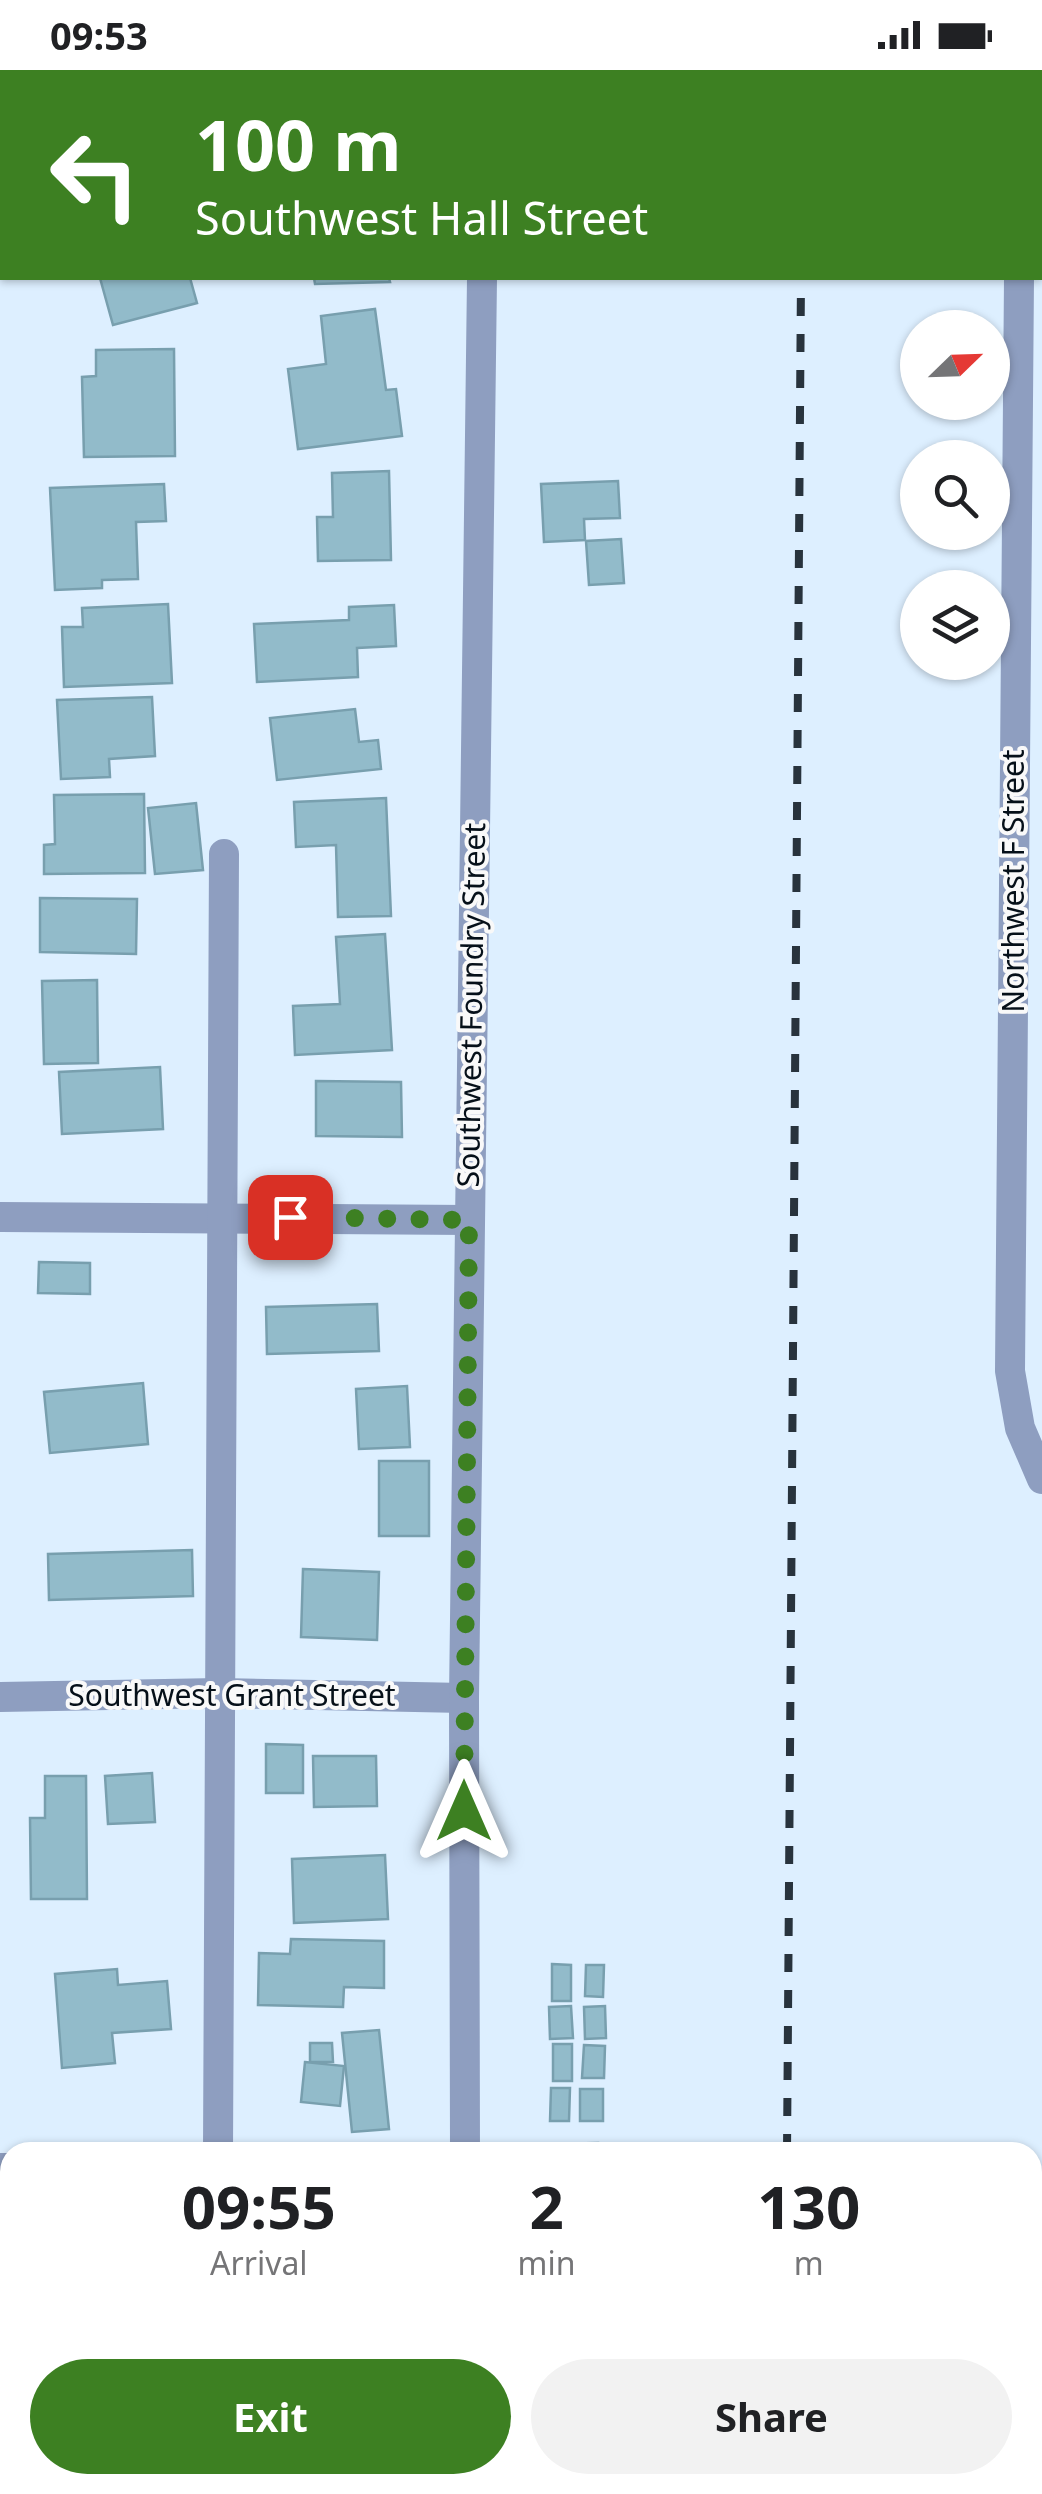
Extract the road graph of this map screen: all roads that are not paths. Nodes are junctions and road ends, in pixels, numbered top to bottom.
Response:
1 (482, 280) edge
2 (1019, 280) edge
3 (224, 854) dead end
4 (219, 1216) junction
5 (0, 1217) edge
6 (469, 1220) junction
7 (1042, 1480) edge
8 (219, 1693) junction
9 (0, 1697) edge
10 (464, 1698) junction
11 (218, 2142) edge
12 (465, 2142) edge

1 - 6 street, Southwest Foundry Street
2 - 7 street, Northwest F Street
3 - 4 street
4 - 5 street
4 - 6 street
4 - 8 street
6 - 10 street, Southwest Foundry Street
8 - 9 street, Southwest Grant Street
8 - 10 street, Southwest Grant Street
8 - 11 street
10 - 12 street, Southwest Foundry Street

